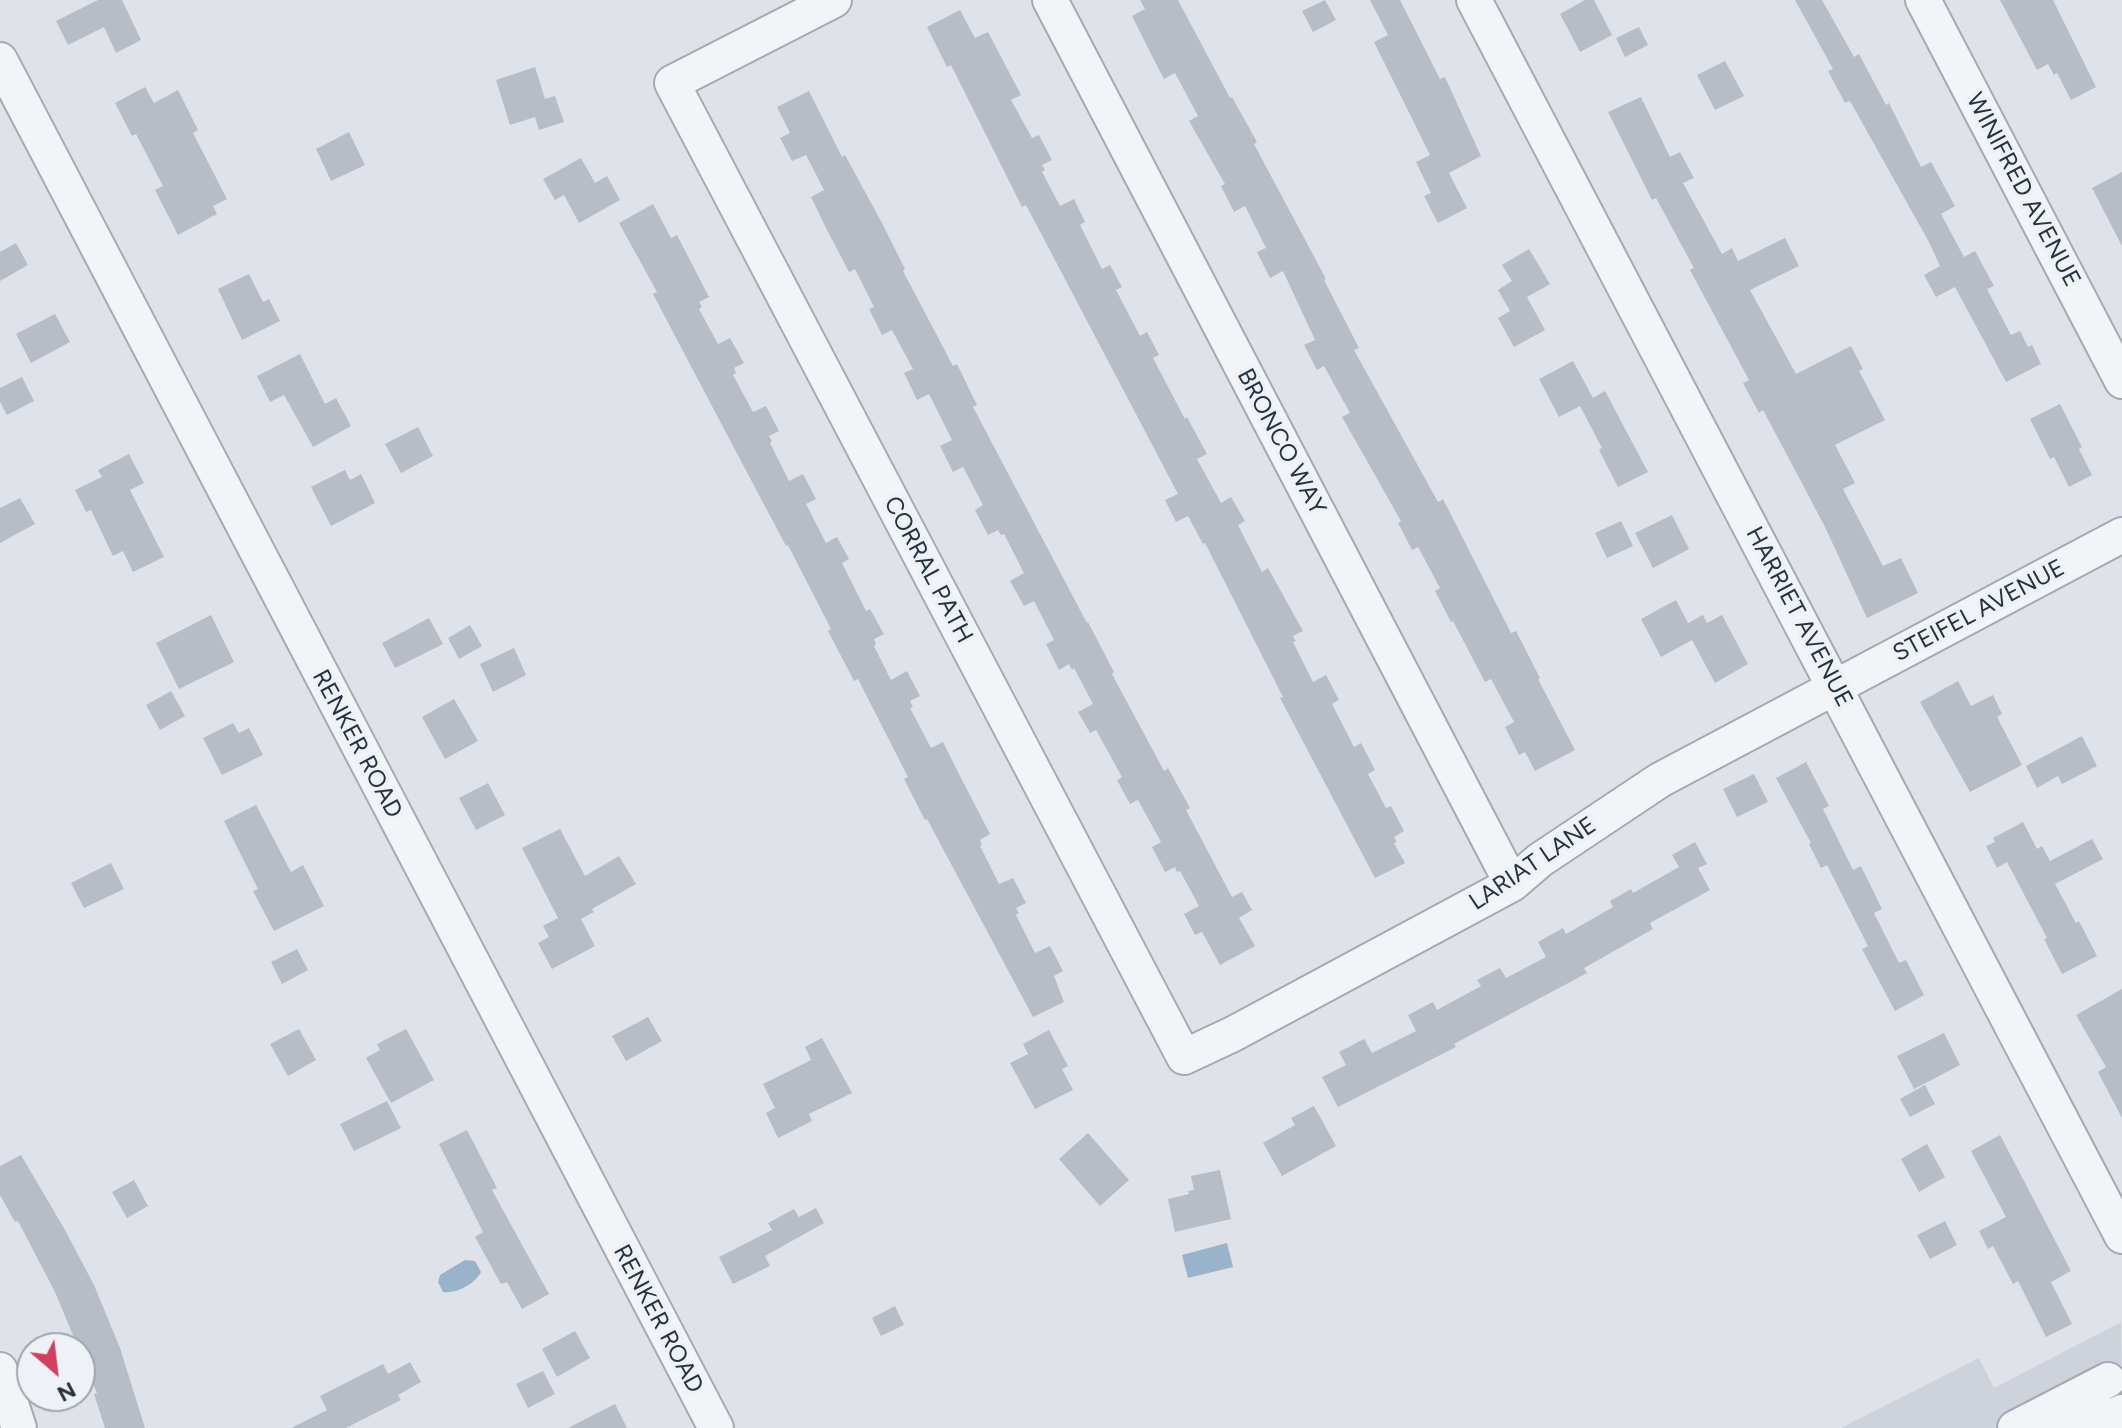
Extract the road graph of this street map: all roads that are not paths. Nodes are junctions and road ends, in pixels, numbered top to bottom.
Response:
1 (834, 0) edge
2 (1050, 0) edge
3 (1474, 0) edge
4 (1923, 0) edge
5 (0, 60) edge
6 (2122, 381) edge
7 (2122, 535) edge
8 (1836, 687) junction
9 (1512, 884) junction
10 (1184, 1057) joint
11 (2122, 1236) edge
12 (0, 1370) edge
13 (2118, 1393) edge
14 (2022, 1427) edge
15 (19, 1428) edge
16 (716, 1428) edge
17 (2069, 1428) edge

1 - 10 street, CORRAL PATH
2 - 9 street, BRONCO WAY
3 - 8 street, HARRIET AVENUE
4 - 6 street, WINIFRED AVENUE
5 - 16 street, RENKER ROAD
7 - 8 street, STEIFEL AVENUE
8 - 9 street, LARIAT LANE
8 - 11 street, HARRIET AVENUE
9 - 10 street, LARIAT LANE
12 - 15 street
13 - 14 street
13 - 17 street

